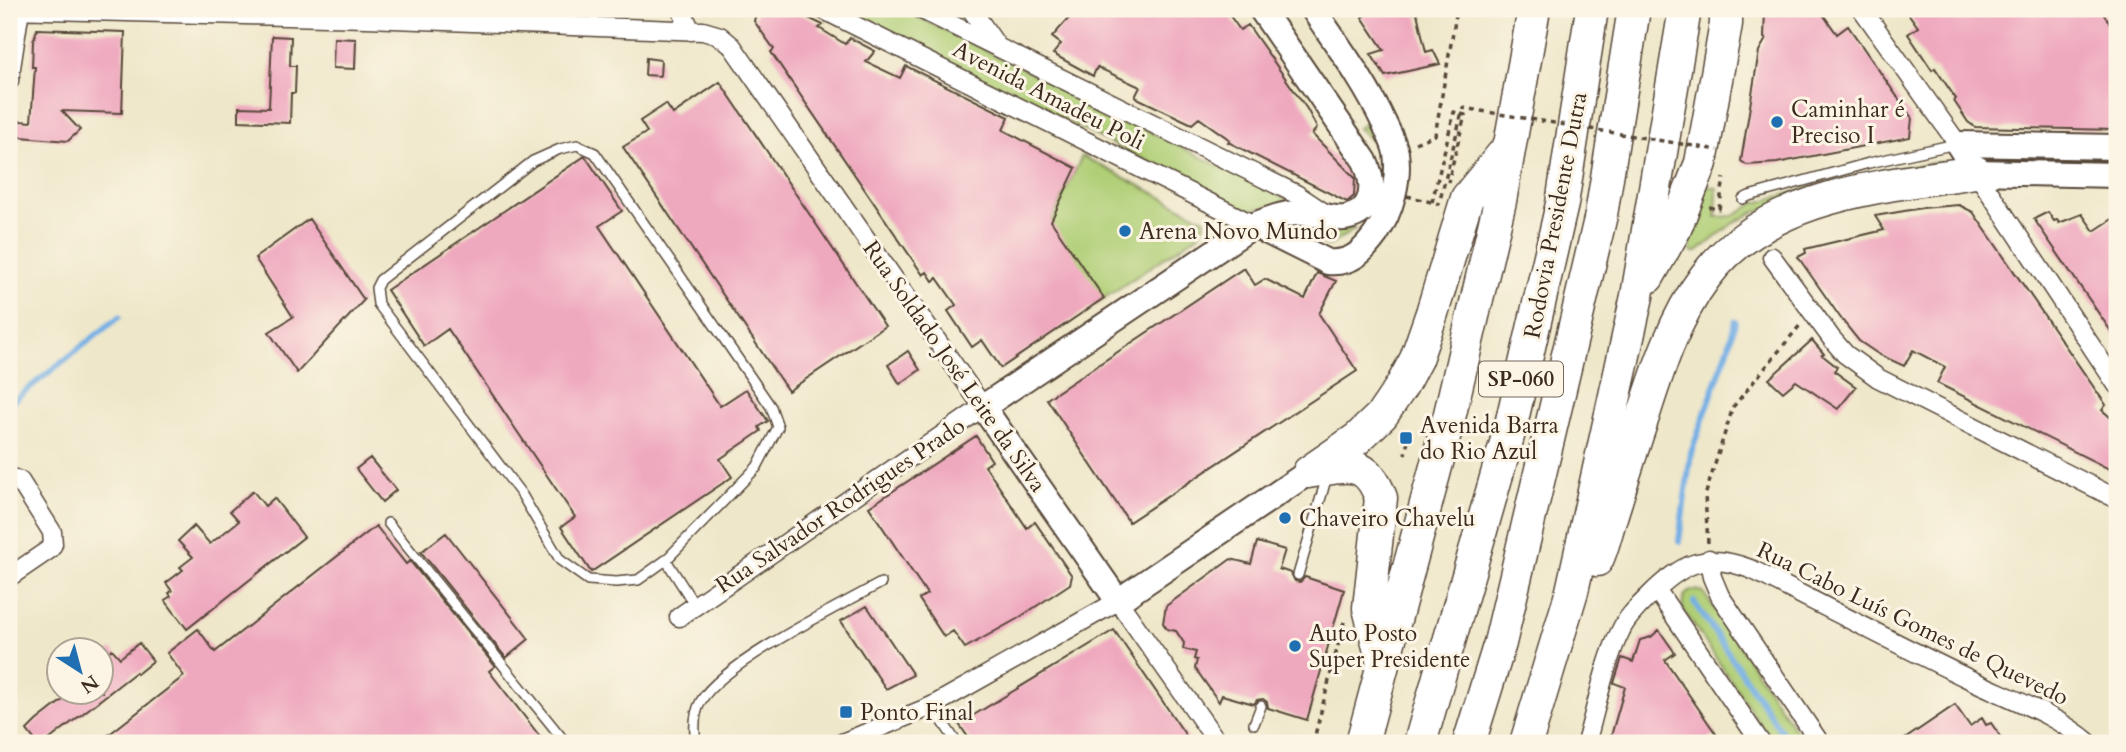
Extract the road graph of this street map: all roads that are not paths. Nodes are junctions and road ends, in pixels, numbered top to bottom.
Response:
1 (9, 9) edge
2 (20, 9) edge
3 (349, 9) edge
4 (681, 9) edge
5 (822, 9) edge
6 (920, 9) edge
7 (971, 9) edge
8 (1261, 9) edge
9 (1313, 9) edge
10 (1534, 9) edge
11 (1592, 9) edge
12 (1634, 9) edge
13 (1685, 9) edge
14 (1726, 9) edge
15 (1862, 9) edge
16 (367, 18) junction
17 (691, 31) junction
18 (998, 48) junction
19 (9, 81) edge
20 (1377, 107) junction
21 (1343, 129) junction
22 (1511, 144) junction
23 (1958, 144) junction
24 (2117, 147) edge
25 (1976, 172) junction
26 (2117, 175) edge
27 (1743, 199) dead end
28 (1326, 214) junction
29 (1254, 225) junction
30 (1772, 257) dead end
31 (1637, 296) junction
32 (2117, 386) edge
33 (983, 407) junction
34 (1319, 470) junction
35 (9, 479) edge
36 (2117, 499) edge
37 (388, 523) dead end
38 (1709, 559) junction
39 (666, 560) junction
40 (1298, 575) dead end
41 (9, 577) edge
42 (881, 583) dead end
43 (1656, 589) junction
44 (1572, 591) junction
45 (1118, 601) junction
46 (694, 604) junction
47 (679, 617) dead end
48 (1383, 664) junction
49 (932, 706) junction
50 (1261, 706) dead end
51 (1254, 724) dead end
52 (566, 743) edge
53 (696, 743) edge
54 (842, 743) edge
55 (957, 743) edge
56 (1218, 743) edge
57 (1362, 743) edge
58 (1420, 743) edge
59 (1469, 743) edge
60 (1526, 743) edge
61 (1586, 743) edge
62 (1760, 743) edge
63 (1820, 743) edge
64 (2089, 743) edge

1 - 2 street, Rua Soldado José Leite da Silva
2 - 16 street, Rua Soldado José Leite da Silva
2 - 19 street
3 - 16 street
4 - 17 street
5 - 29 street, Avenida Amadeu Poli
6 - 18 street, Avenida Amadeu Poli
7 - 18 street
8 - 21 main road
9 - 20 main road
10 - 22 highway, SP-060
11 - 58 highway, Rodovia Presidente Dutra / SP-060
12 - 59 highway, Rodovia Presidente Dutra / SP-060
13 - 31 highway
14 - 31 highway
15 - 23 street
16 - 17 street, Rua Soldado José Leite da Silva
17 - 33 street, Rua Soldado José Leite da Silva
18 - 28 street, Avenida Amadeu Poli
20 - 21 main road
20 - 29 main road
21 - 28 main road, Rua Salvador Rodrigues Prado
22 - 34 highway
22 - 48 highway, SP-060
23 - 24 main road
23 - 25 main road
23 - 27 lane
25 - 26 main road
25 - 32 street
25 - 44 highway
28 - 29 main road, Rua Salvador Rodrigues Prado
29 - 33 main road, Rua Salvador Rodrigues Prado
30 - 36 street
31 - 44 highway
33 - 45 main road, Rua Soldado José Leite da Silva
33 - 46 street, Rua Salvador Rodrigues Prado
34 - 40 lane
34 - 45 main road
34 - 48 highway
35 - 41 street
37 - 52 lane
38 - 43 street
38 - 63 street
38 - 64 street, Rua Cabo Luís Gomes de Quevedo
39 - 39 lane
39 - 46 lane
42 - 53 lane
43 - 61 street
43 - 62 street
44 - 60 highway
45 - 49 street
45 - 56 street, Rua Soldado José Leite da Silva
46 - 47 street, Rua Salvador Rodrigues Prado
48 - 57 highway, SP-060
49 - 54 street
49 - 55 lane
50 - 51 lane

